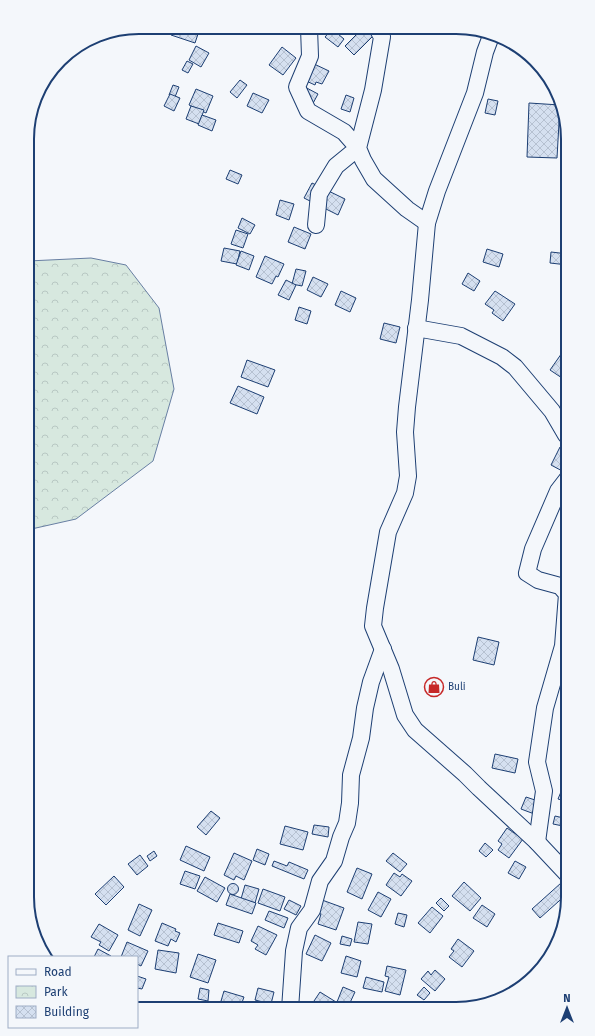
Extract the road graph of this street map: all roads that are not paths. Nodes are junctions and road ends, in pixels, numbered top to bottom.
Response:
1 (308, 34) edge
2 (380, 34) edge
3 (489, 40) edge
4 (358, 148) junction
5 (427, 223) junction
6 (316, 225) dead end
7 (416, 328) junction
8 (561, 426) edge
9 (561, 487) edge
10 (561, 587) edge
11 (383, 649) junction
12 (561, 653) edge
13 (538, 842) junction
14 (561, 867) edge
15 (290, 1002) edge

1 - 4 street
2 - 4 street
3 - 5 street
4 - 5 street
4 - 6 street
5 - 7 street
7 - 8 street
7 - 11 street
9 - 10 street
11 - 13 street
11 - 15 street
12 - 13 street
13 - 14 street

